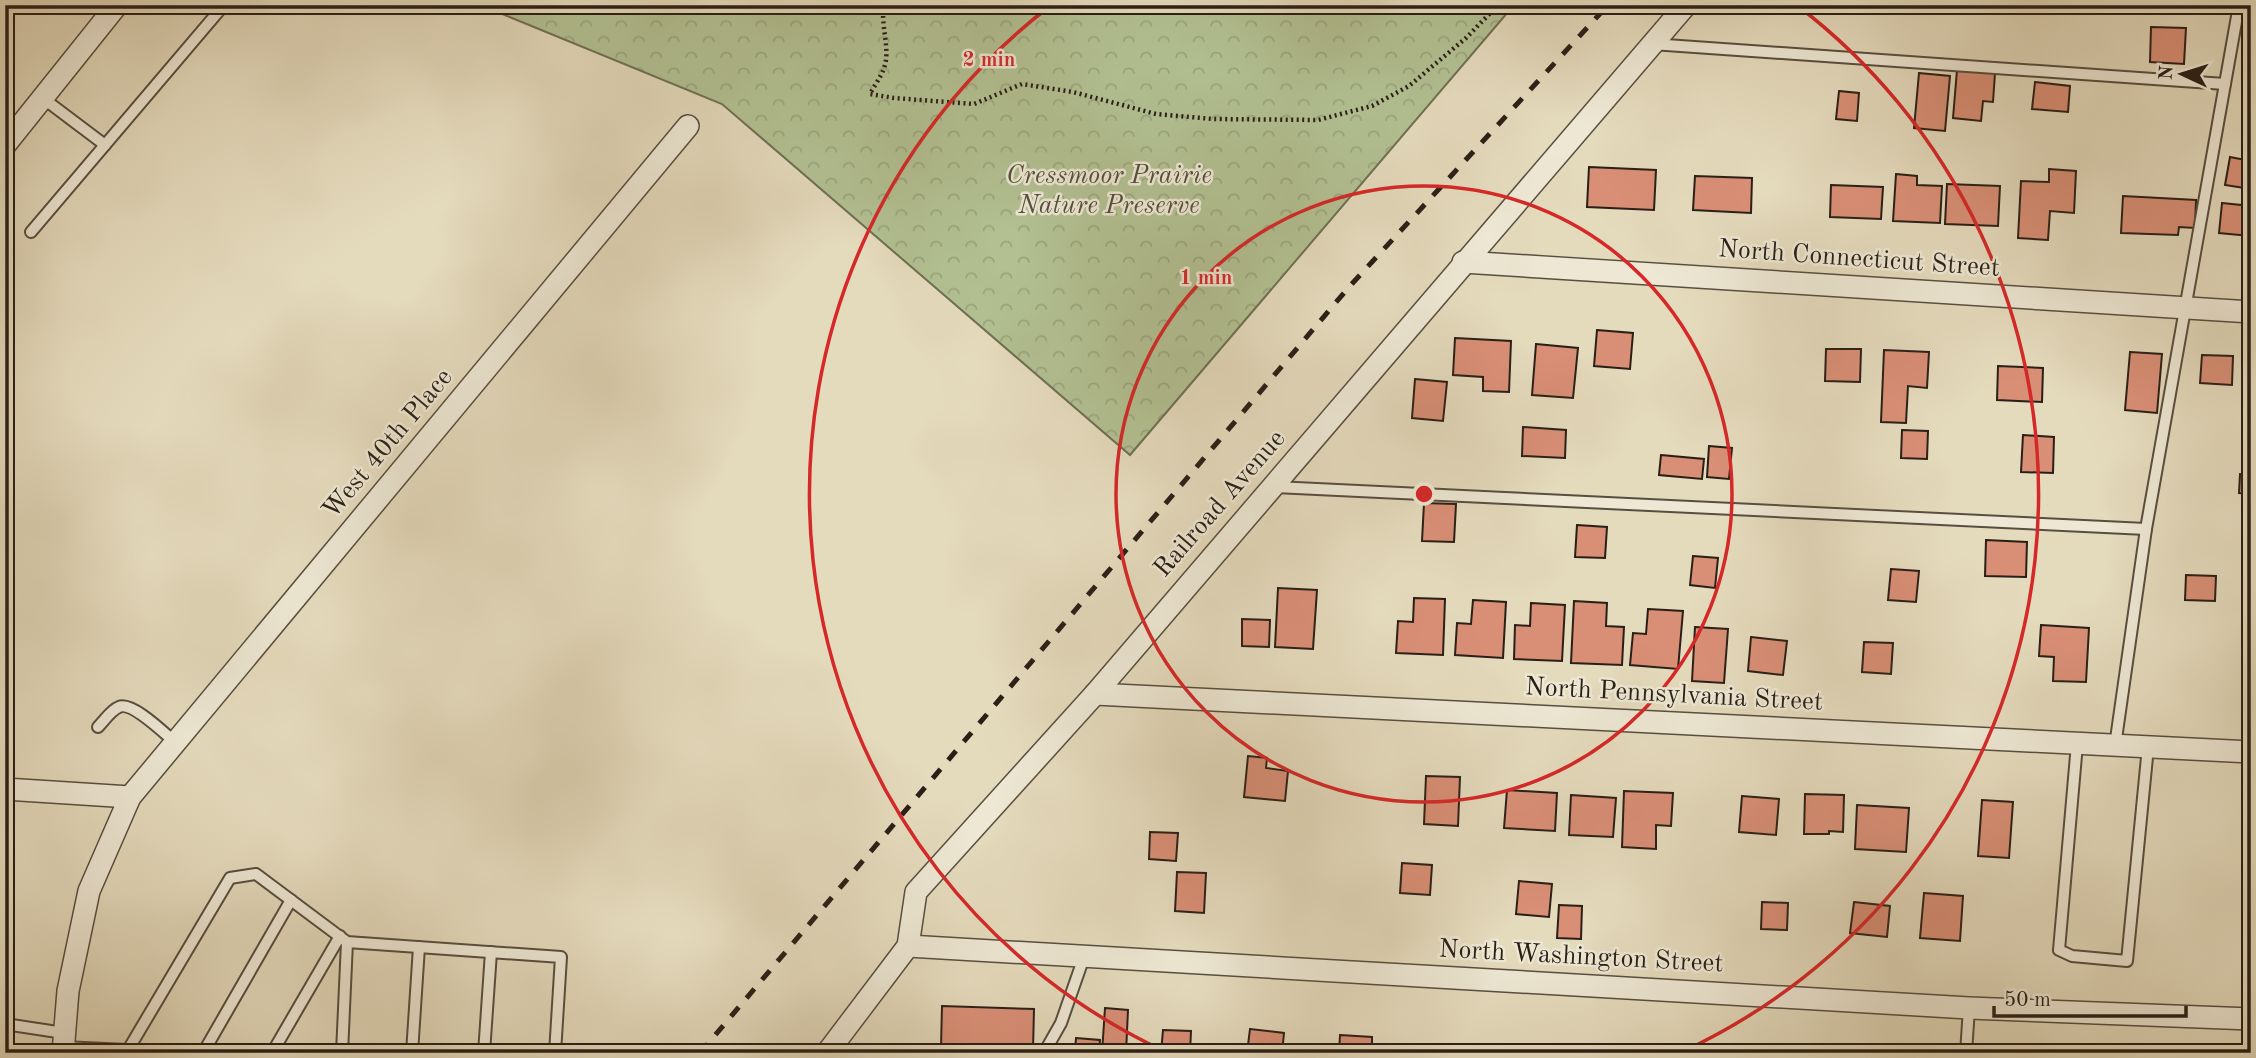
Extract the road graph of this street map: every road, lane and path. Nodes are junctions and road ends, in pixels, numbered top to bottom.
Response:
1 (117, 5) edge
2 (224, 5) edge
3 (884, 5) edge
4 (1498, 5) edge
5 (1686, 5) edge
6 (2239, 5) edge
7 (1652, 44) junction
8 (2225, 84) junction
9 (44, 99) junction
10 (688, 126) dead end
11 (5, 145) edge
12 (105, 145) junction
13 (31, 232) dead end
14 (1463, 262) junction
15 (2186, 308) junction
16 (2251, 312) edge
17 (1272, 486) junction
18 (2146, 529) junction
19 (1095, 694) junction
20 (98, 727) dead end
21 (176, 743) junction
22 (2077, 744) junction
23 (2115, 746) junction
24 (2148, 747) junction
25 (2251, 752) edge
26 (5, 789) edge
27 (130, 797) junction
28 (291, 900) junction
29 (343, 939) junction
30 (908, 946) junction
31 (419, 947) junction
32 (491, 952) junction
33 (1084, 957) junction
34 (1969, 1008) junction
35 (2251, 1019) edge
36 (5, 1024) edge
37 (63, 1044) edge
38 (128, 1050) junction
39 (191, 1053) edge
40 (203, 1053) edge
41 (272, 1053) edge
42 (342, 1053) edge
43 (412, 1053) edge
44 (484, 1053) edge
45 (555, 1053) edge
46 (827, 1053) edge
47 (1044, 1053) edge
48 (1966, 1053) edge

1 - 9 street
2 - 12 lane
3 - 4 path
5 - 7 street, Railroad Avenue
6 - 8 lane
7 - 8 lane
7 - 14 street, Railroad Avenue
8 - 15 lane
9 - 11 street
9 - 12 lane
10 - 21 street, West 40th Place
12 - 13 lane
14 - 15 street, North Connecticut Street
14 - 17 street, Railroad Avenue
15 - 16 street, North Connecticut Street
15 - 18 lane
17 - 18 lane
17 - 19 street, Railroad Avenue
18 - 23 lane
19 - 22 street, North Pennsylvania Street
19 - 30 street, Railroad Avenue
20 - 21 lane
21 - 27 street, West 40th Place
22 - 23 street, North Pennsylvania Street
22 - 24 lane
23 - 24 street, North Pennsylvania Street
24 - 25 street, North Pennsylvania Street
26 - 27 street
27 - 37 street, West 40th Place
28 - 29 lane
28 - 38 lane
28 - 40 lane
29 - 31 lane
29 - 41 lane
29 - 42 lane
30 - 33 street, North Washington Street
30 - 46 street, Railroad Avenue
31 - 32 lane
31 - 43 lane
32 - 44 lane
32 - 45 lane
33 - 34 street, North Washington Street
33 - 47 lane
34 - 35 street, North Washington Street
34 - 48 lane
36 - 37 lane
37 - 38 lane
38 - 39 lane

